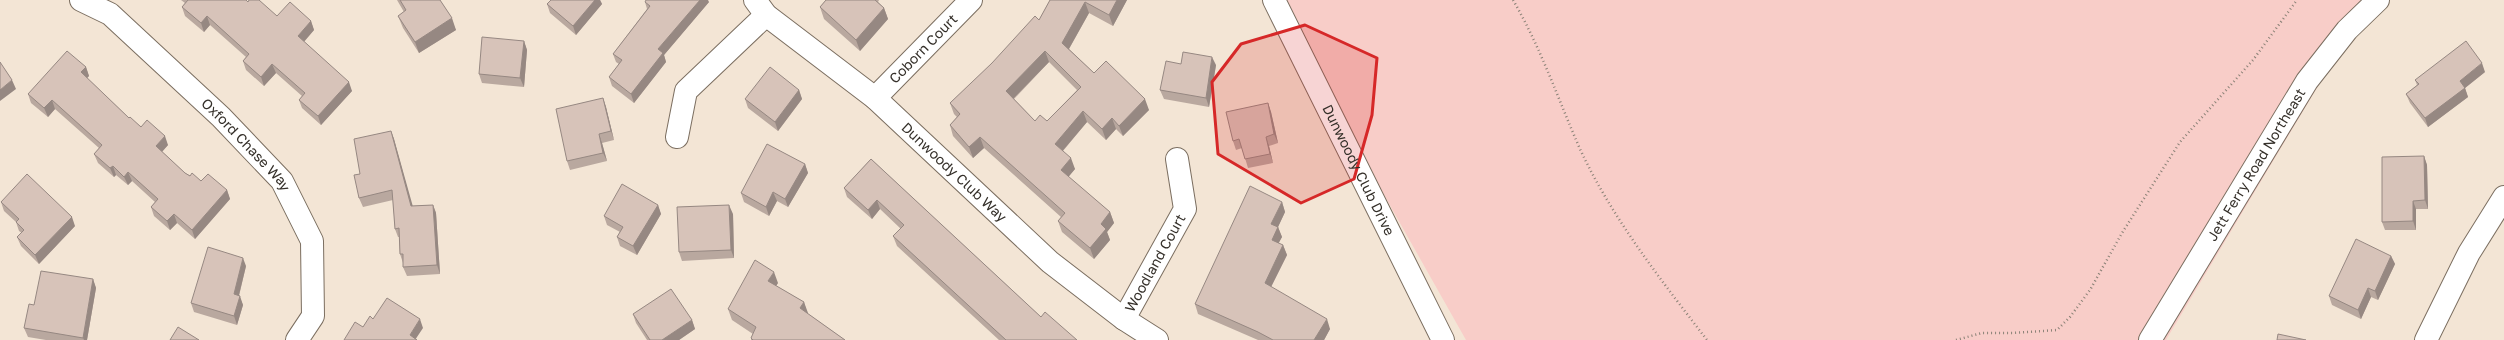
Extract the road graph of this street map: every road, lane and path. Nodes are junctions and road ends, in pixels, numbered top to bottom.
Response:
1 (81, 0) edge
2 (971, 0) edge
3 (1274, 0) edge
4 (1513, 0) edge
5 (2297, 0) edge
6 (2378, 0) edge
7 (760, 7) edge
8 (875, 98) junction
9 (677, 137) dead end
10 (1177, 159) dead end
11 (2504, 197) edge
12 (1124, 319) junction
13 (297, 340) edge
14 (1157, 340) edge
15 (1443, 340) edge
16 (1707, 340) edge
17 (1956, 340) edge
18 (2150, 340) edge
19 (2426, 340) edge

1 - 13 street, Oxford Chase Way
2 - 8 street, Coborn Court
3 - 15 street, Dunwoody Club Drive
4 - 16 path
5 - 17 path
6 - 18 street, Jett Ferry Road Northeast
7 - 8 street, Dunwoody Club Way
7 - 9 street
8 - 12 street, Dunwoody Club Way
10 - 12 street, Woodland Court
11 - 19 street
12 - 14 street, Dunwoody Club Way

